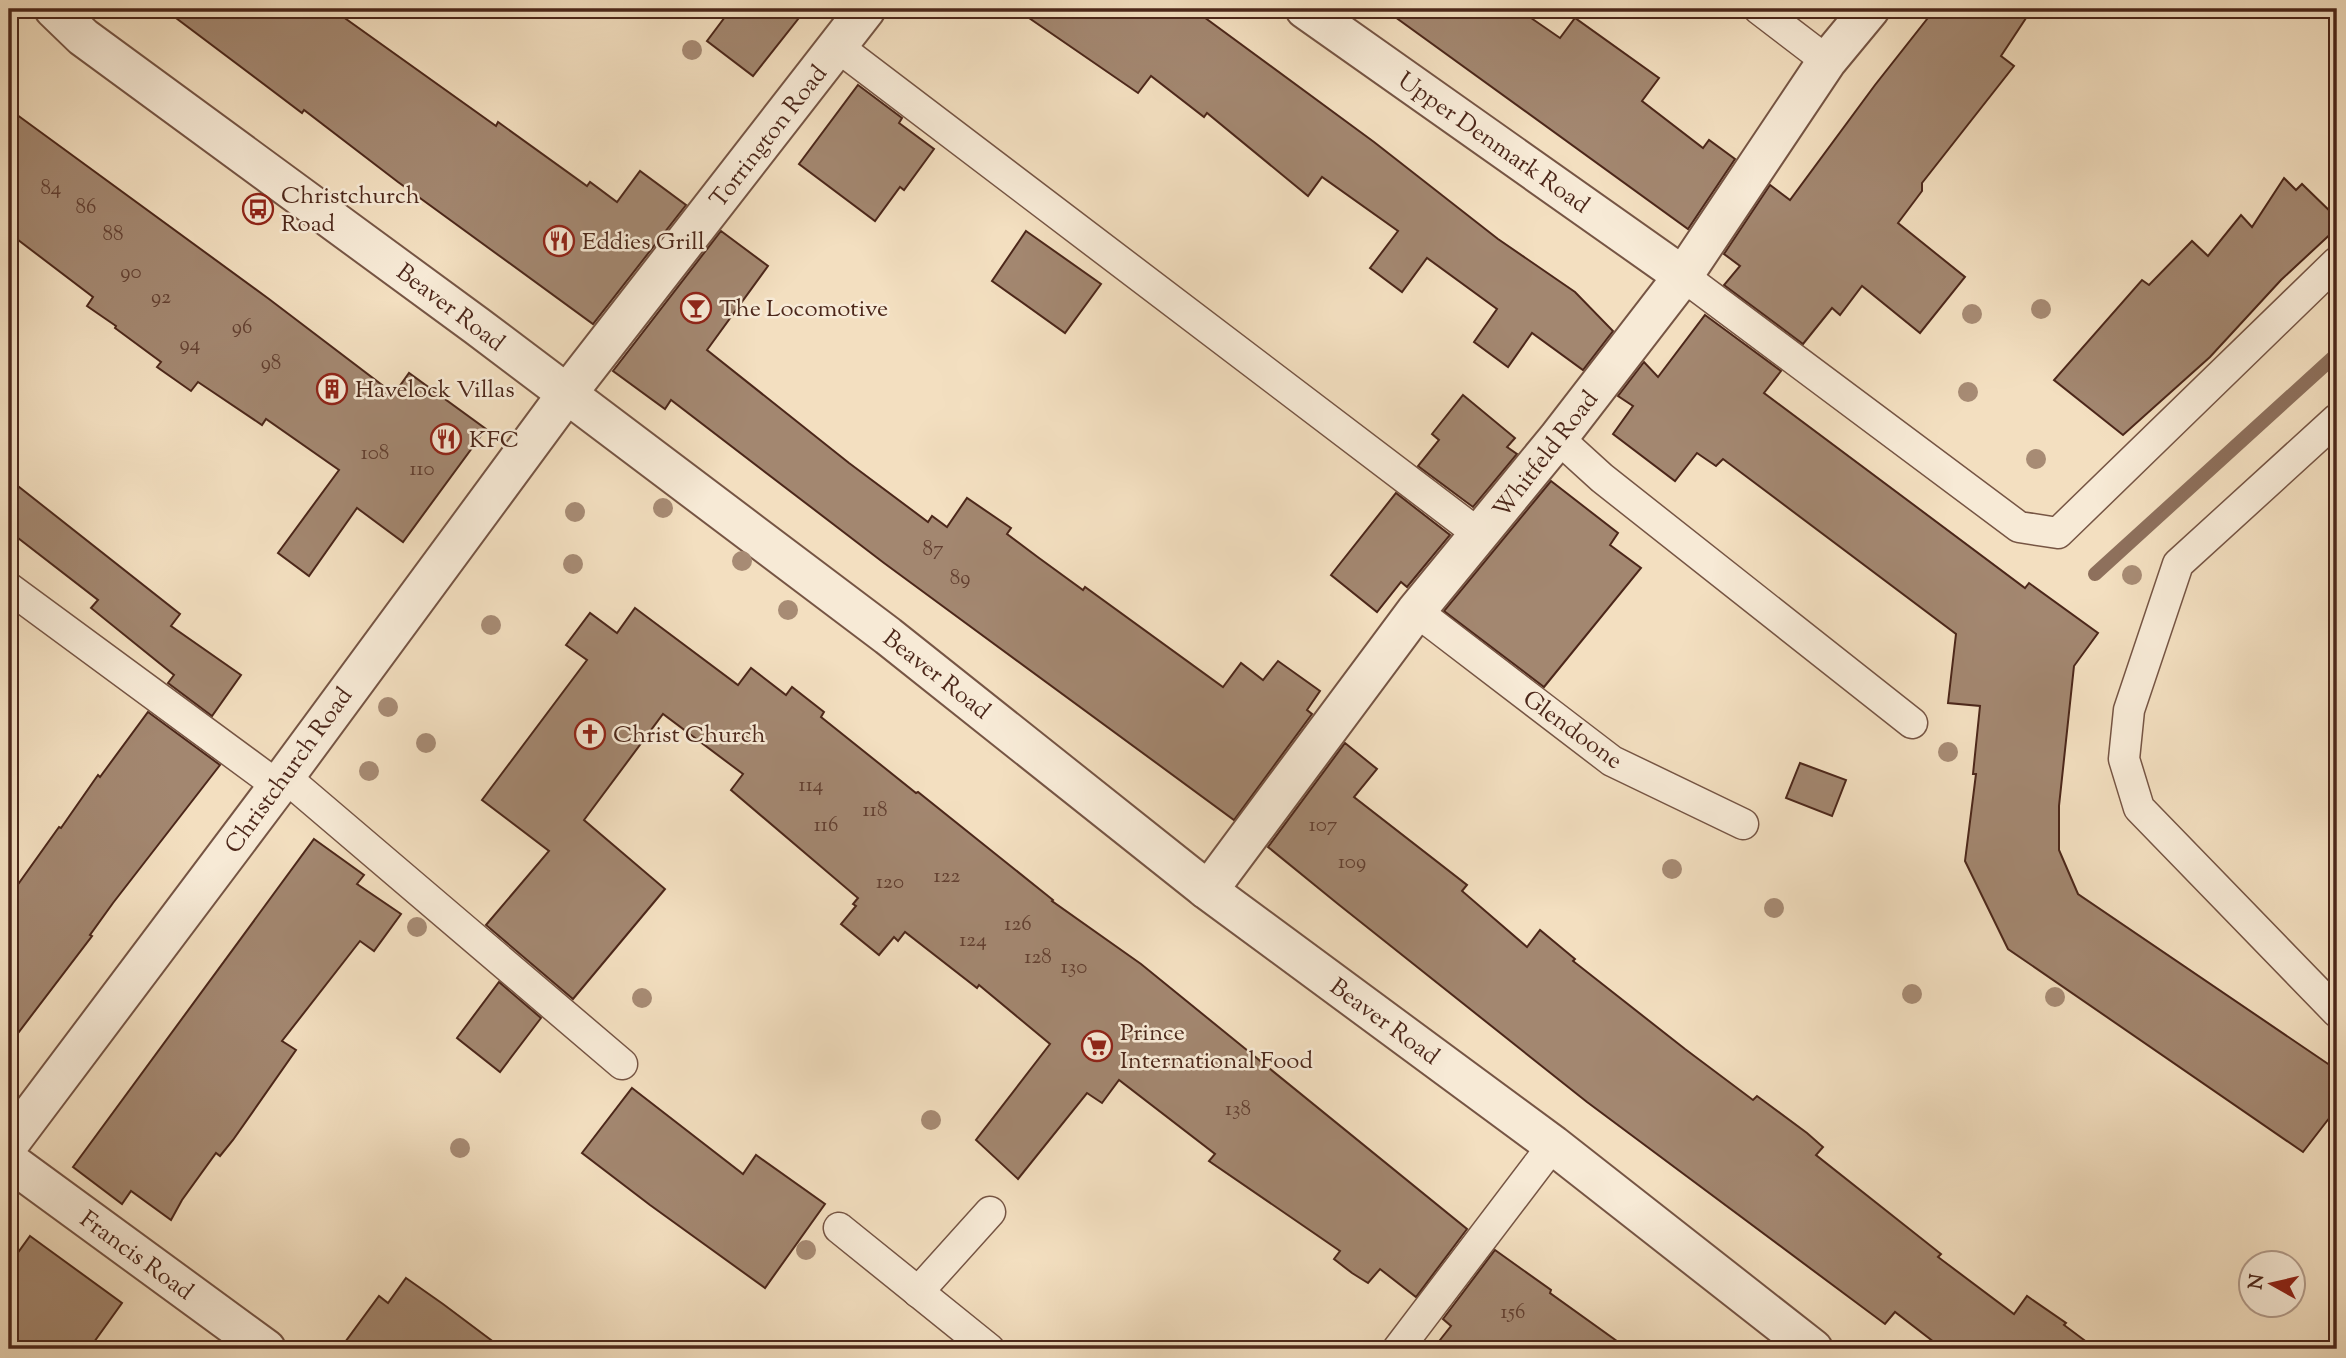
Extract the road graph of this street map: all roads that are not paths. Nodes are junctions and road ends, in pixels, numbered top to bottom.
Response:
1 (54, 9) edge
2 (866, 9) edge
3 (1305, 9) edge
4 (1759, 9) edge
5 (1870, 9) edge
6 (838, 47) junction
7 (1827, 61) junction
8 (2337, 262) edge
9 (1684, 276) junction
10 (566, 395) junction
11 (2337, 419) edge
12 (1558, 438) junction
13 (1480, 535) junction
14 (9, 588) edge
15 (1416, 611) junction
16 (1912, 723) dead end
17 (281, 781) junction
18 (1744, 824) dead end
19 (1206, 889) junction
20 (2337, 1012) edge
21 (622, 1064) dead end
22 (9, 1144) edge
23 (1553, 1145) junction
24 (9, 1160) edge
25 (990, 1212) dead end
26 (839, 1228) dead end
27 (918, 1292) junction
28 (265, 1349) edge
29 (989, 1349) edge
30 (1398, 1349) edge
31 (1813, 1349) edge

1 - 10 street, Beaver Road
2 - 6 street, Torrington Road
3 - 9 street, Upper Denmark Road
4 - 7 lane
5 - 7 street, Whitfeld Road
6 - 10 street, Torrington Road
6 - 13 lane
7 - 9 street, Whitfeld Road
8 - 9 lane
9 - 12 street, Whitfeld Road
10 - 17 street, Christchurch Road
10 - 19 street, Beaver Road
11 - 20 lane
12 - 13 street, Whitfeld Road
12 - 16 lane
13 - 15 street, Whitfeld Road
14 - 17 lane
15 - 18 lane, Glendoone
15 - 19 street, Whitfeld Road
17 - 21 lane
17 - 22 street, Christchurch Road
19 - 23 street, Beaver Road
23 - 30 lane
23 - 31 street, Beaver Road
24 - 28 street, Francis Road
25 - 27 lane
26 - 27 lane
27 - 29 lane

